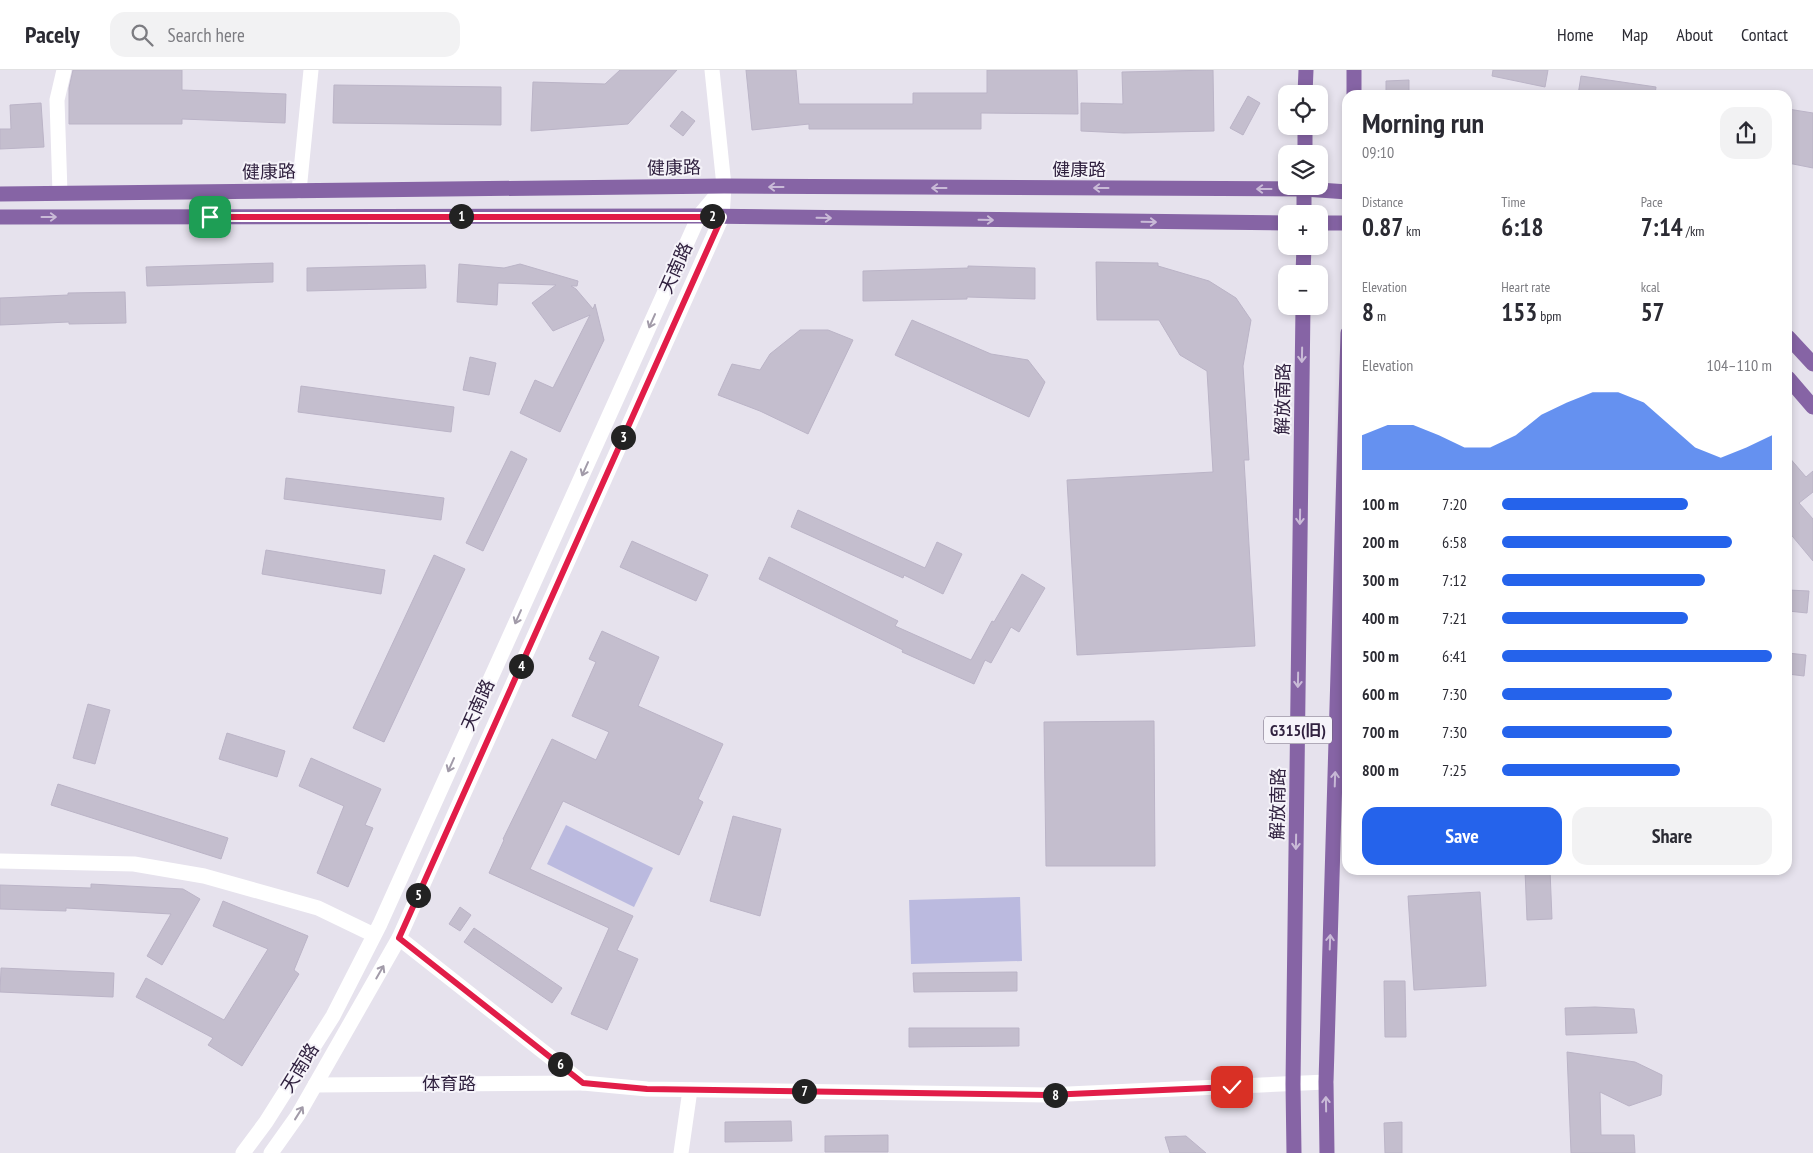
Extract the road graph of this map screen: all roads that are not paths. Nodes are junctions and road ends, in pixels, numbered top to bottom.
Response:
1 (64, 70) edge
2 (311, 70) edge
3 (712, 70) edge
4 (1306, 70) edge
5 (1354, 70) edge
6 (1306, 85) edge
7 (1354, 90) edge
8 (724, 186) junction
9 (1278, 188) edge
10 (1328, 190) edge
11 (299, 191) junction
12 (1342, 191) edge
13 (60, 193) junction
14 (0, 194) edge
15 (699, 216) junction
16 (0, 217) edge
17 (722, 217) junction
18 (1278, 223) edge
19 (1328, 223) edge
20 (1342, 223) edge
21 (1303, 315) edge
22 (1792, 341) edge
23 (1813, 364) edge
24 (1792, 383) edge
25 (1813, 407) edge
26 (1342, 537) edge
27 (0, 861) edge
28 (374, 935) junction
29 (399, 938) junction
30 (1326, 1082) junction
31 (583, 1083) junction
32 (1293, 1084) junction
33 (315, 1085) junction
34 (690, 1090) junction
35 (243, 1153) edge
36 (271, 1153) edge
37 (681, 1153) edge
38 (1294, 1153) edge
39 (1327, 1153) edge

1 - 13 street
2 - 11 street
3 - 8 street
4 - 6 main road
5 - 7 main road
9 -> 8 main road, 健康路
8 - 11 main road, 健康路
8 - 15 street, 天南路
8 - 17 street, 天南路
10 - 12 main road, 健康路
11 - 13 main road, 健康路
13 - 14 main road, 健康路
16 -> 15 main road
15 - 17 main road
15 -> 28 street, 天南路
17 -> 18 main road
17 - 29 street, 天南路
19 - 20 main road
21 -> 32 main road, 解放南路 / G315(旧)
22 - 23 main road
24 - 25 main road
30 -> 26 main road, G315(旧)
27 - 28 street
28 - 35 street, 天南路
29 - 31 street
33 -> 29 street, 天南路
30 - 32 street, 体育路
39 -> 30 main road, G315(旧)
31 - 33 street, 体育路
31 - 34 street, 体育路
32 - 34 street, 体育路
32 - 38 main road, 解放南路 / G315(旧)
36 -> 33 street, 天南路
34 - 37 street

